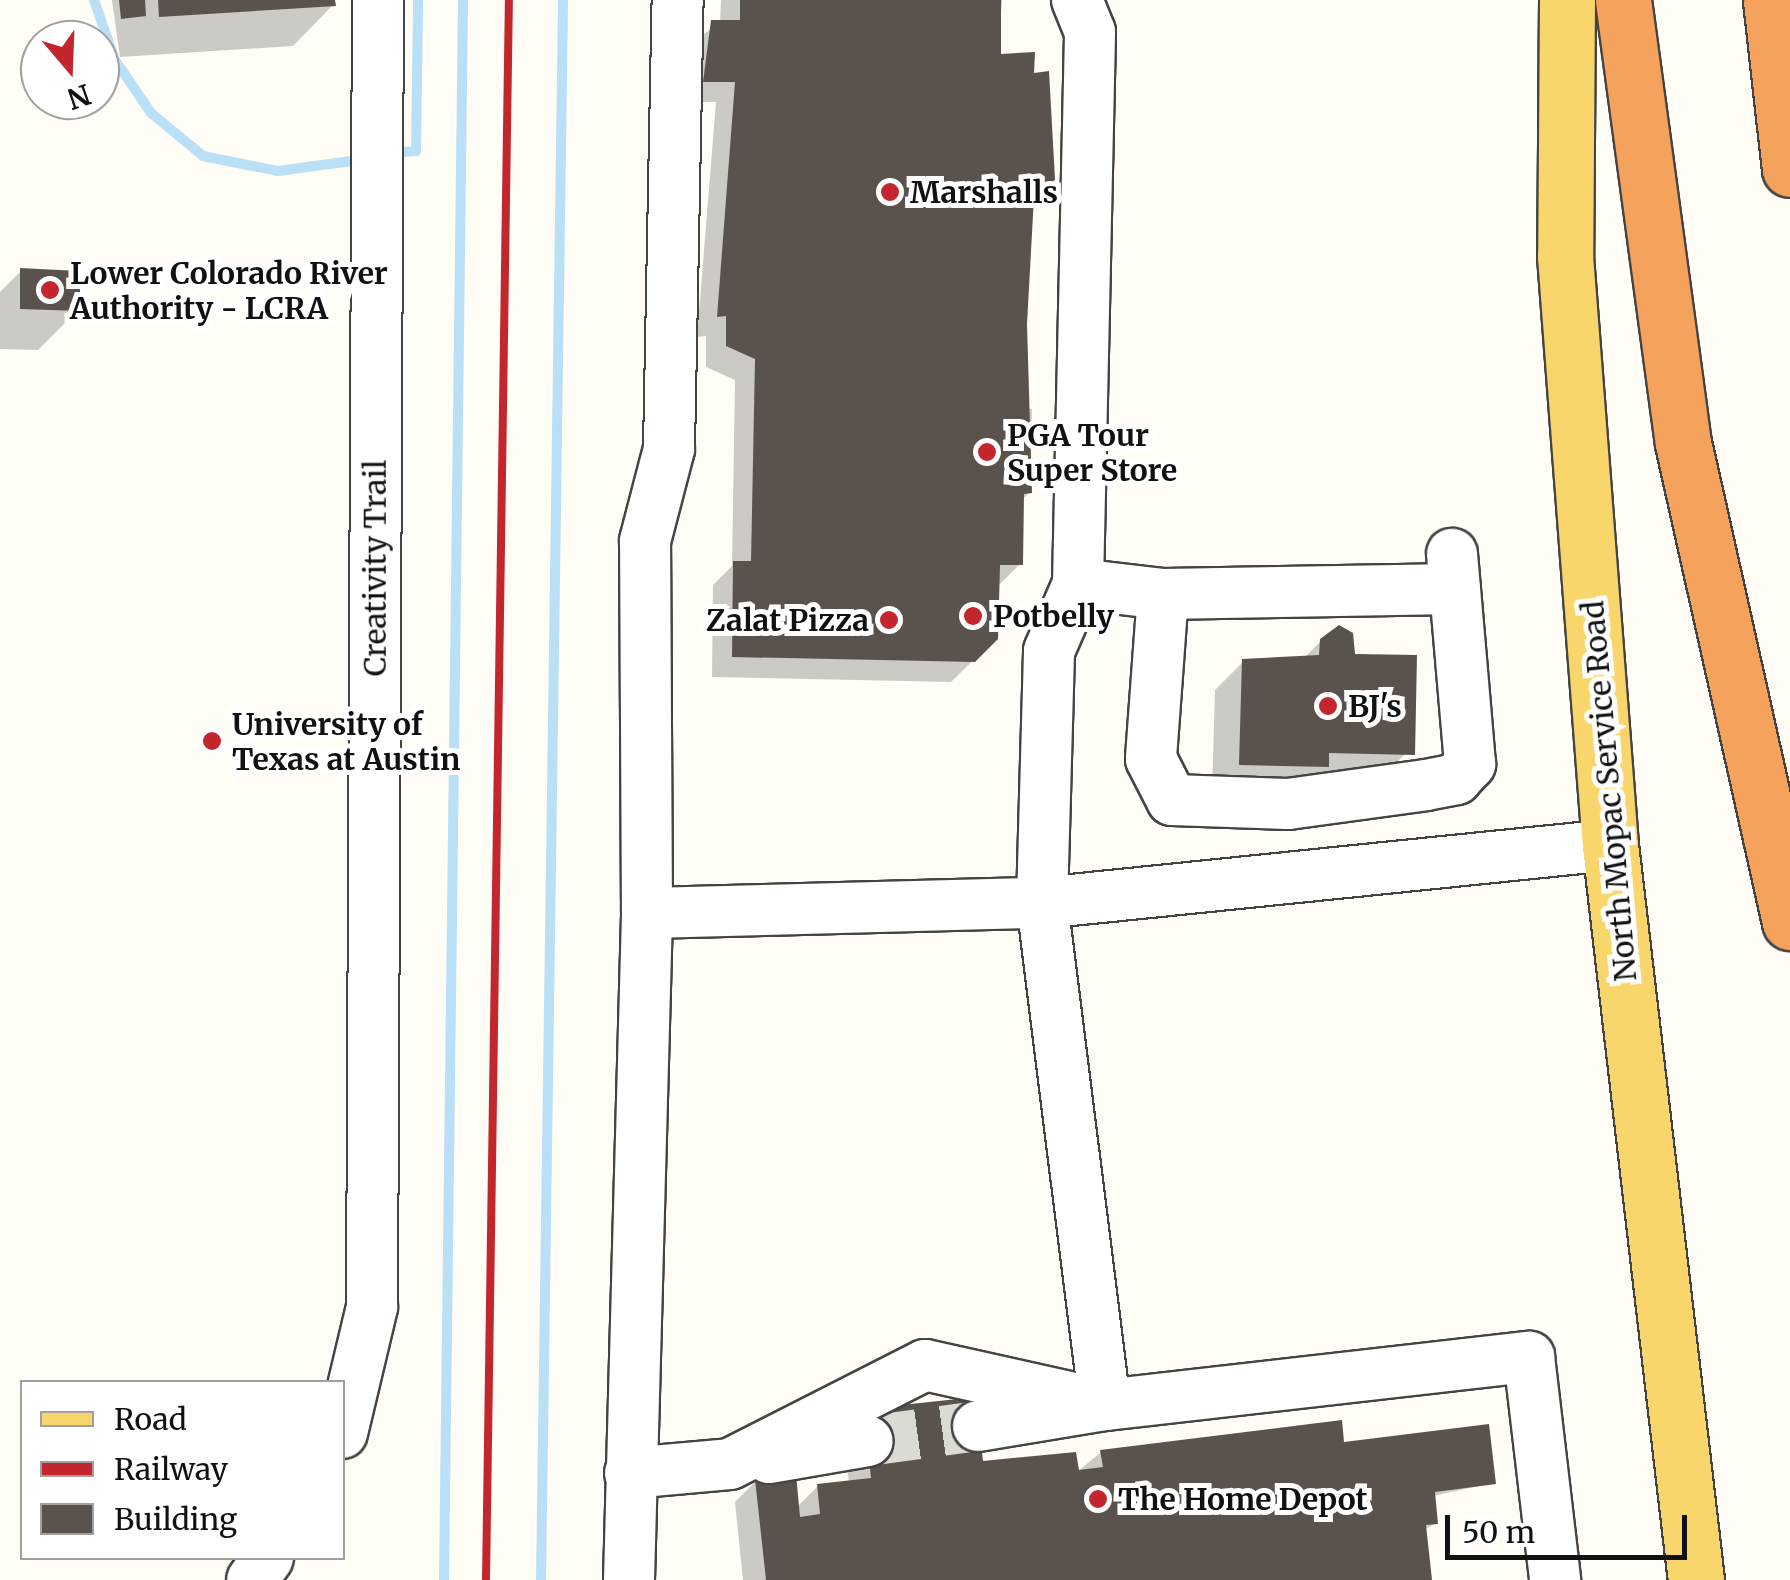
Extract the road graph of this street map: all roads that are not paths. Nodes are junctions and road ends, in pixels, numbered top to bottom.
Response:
1 (378, 0) edge
2 (678, 0) edge
3 (1076, 0) edge
4 (1567, 0) edge
5 (1623, 0) edge
6 (1772, 0) edge
7 (1790, 169) edge
8 (1078, 584) junction
9 (1163, 594) junction
10 (1610, 845) junction
11 (1042, 904) junction
12 (647, 913) junction
13 (1790, 922) edge
14 (1104, 1405) junction
15 (345, 1420) edge
16 (978, 1426) tunnel mouth
17 (868, 1441) tunnel mouth
18 (730, 1464) junction
19 (630, 1472) junction
20 (629, 1580) edge
21 (1556, 1580) edge
22 (1696, 1580) edge

1 - 15 street, Creativity Trail
2 - 12 street
3 - 8 street
4 - 10 main road, North Mopac Service Road
5 - 13 highway
6 - 7 highway
8 - 9 street
8 - 11 street
9 - 9 street
10 - 11 street
10 - 22 main road, North Mopac Service Road
11 - 12 street
11 - 14 street
12 - 19 street
14 - 16 street
14 - 18 street
14 - 21 street
17 - 18 street
18 - 19 street
19 - 20 street

